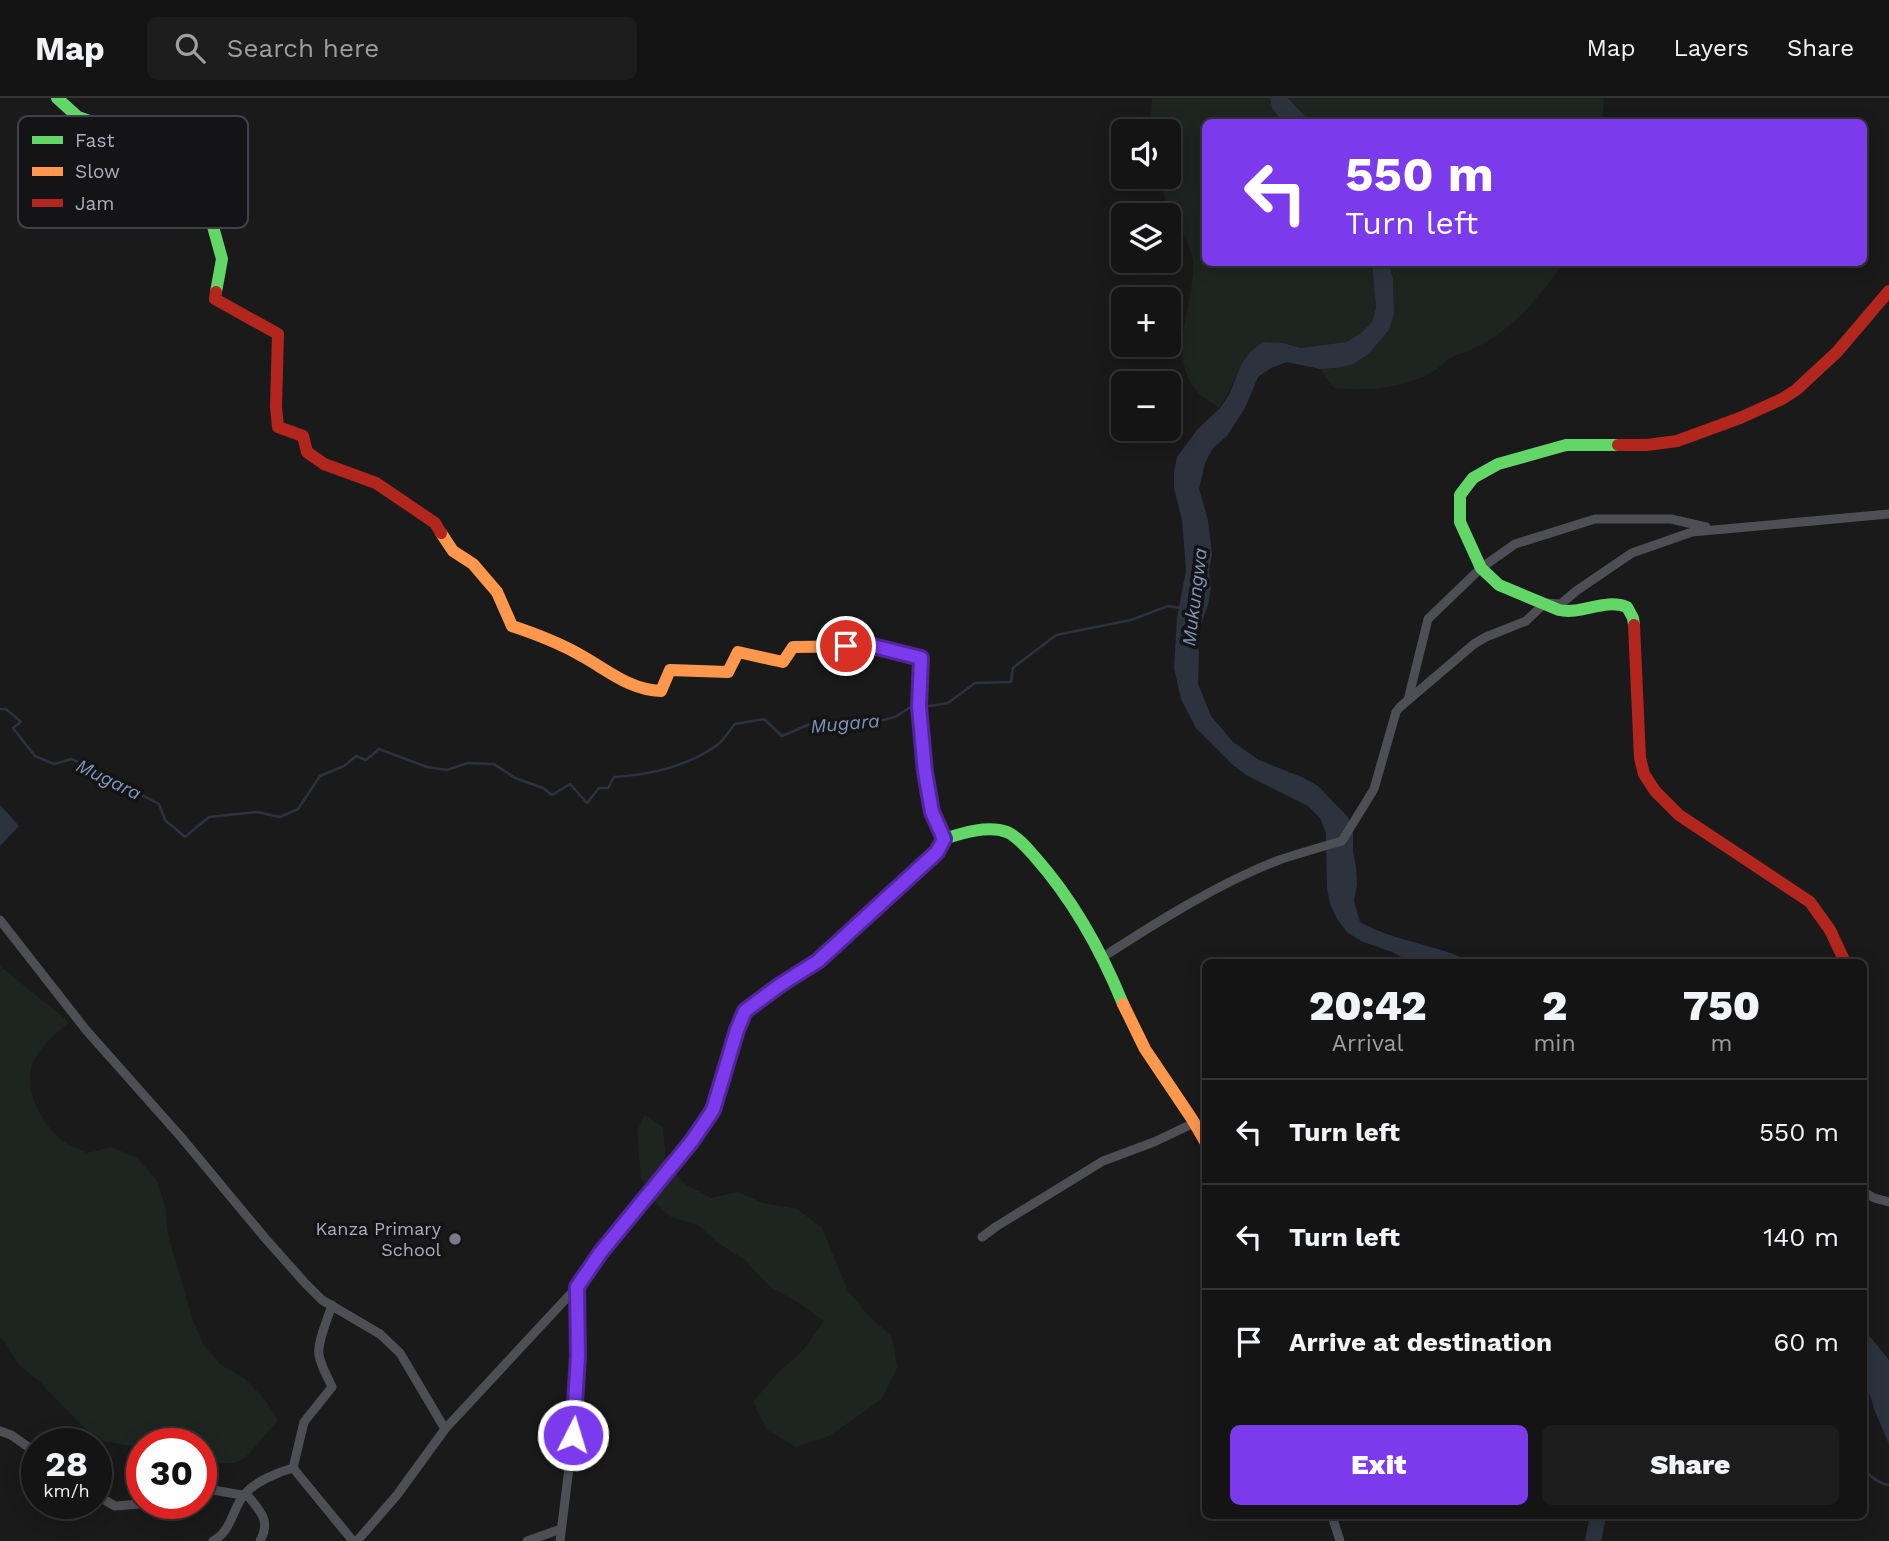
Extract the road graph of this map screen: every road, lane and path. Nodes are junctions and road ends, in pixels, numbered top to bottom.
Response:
1 (57, 98) edge
2 (77, 116) edge
3 (214, 228) edge
4 (1889, 291) edge
5 (1889, 514) edge
6 (1719, 530) junction
7 (1481, 568) junction
8 (1545, 603) junction
9 (1408, 699) junction
10 (944, 839) junction
11 (0, 920) edge
12 (1103, 957) junction
13 (1844, 959) edge
14 (1194, 1123) junction
15 (1202, 1136) edge
16 (1867, 1194) edge
17 (1889, 1202) edge
18 (982, 1237) dead end
19 (577, 1287) junction
20 (332, 1305) junction
21 (445, 1429) junction
22 (0, 1431) edge
23 (21, 1442) edge
24 (293, 1468) junction
25 (217, 1490) edge
26 (244, 1494) junction
27 (1333, 1519) edge
28 (561, 1529) junction
29 (212, 1541) edge
30 (260, 1541) edge
31 (355, 1541) edge
32 (527, 1541) edge
33 (560, 1541) edge
34 (1340, 1541) edge

1 - 2 street
3 - 10 street
4 - 7 street
5 - 6 street
6 - 7 street
6 - 8 street
7 - 8 street
7 - 9 street
8 - 9 street
8 - 13 street
9 - 12 street
10 - 12 street
10 - 19 street
11 - 20 street
12 - 14 street
14 - 15 street
14 - 18 street
16 - 17 street
19 - 21 street
19 - 28 street
20 - 21 street
20 - 24 street
21 - 31 street
22 - 23 street
24 - 26 street
24 - 31 street
25 - 26 street
26 - 29 street
26 - 30 street
27 - 34 street
28 - 32 street
28 - 33 street

